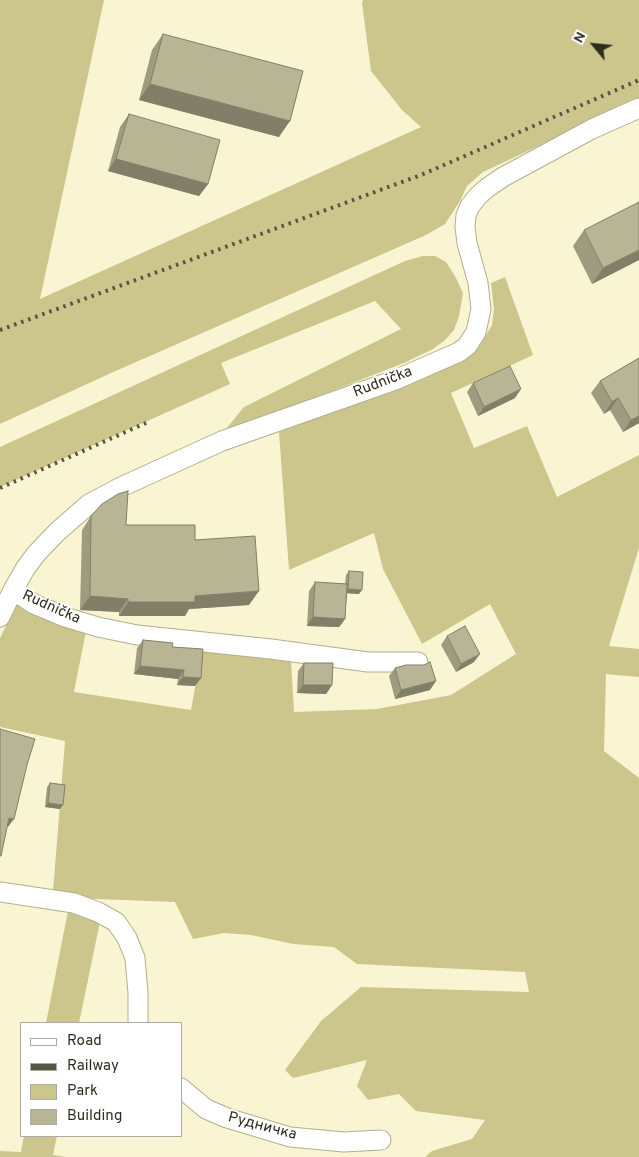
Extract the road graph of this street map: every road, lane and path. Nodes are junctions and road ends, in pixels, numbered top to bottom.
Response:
1 (639, 108) edge
2 (13, 590) junction
3 (0, 617) edge
4 (418, 662) dead end
5 (0, 892) edge
6 (138, 1022) edge
7 (182, 1089) edge
8 (381, 1140) dead end

1 - 2 street, Rudnička
2 - 3 street, Rudnička
2 - 4 street, Rudnička
5 - 6 street
7 - 8 street, Рудничка

